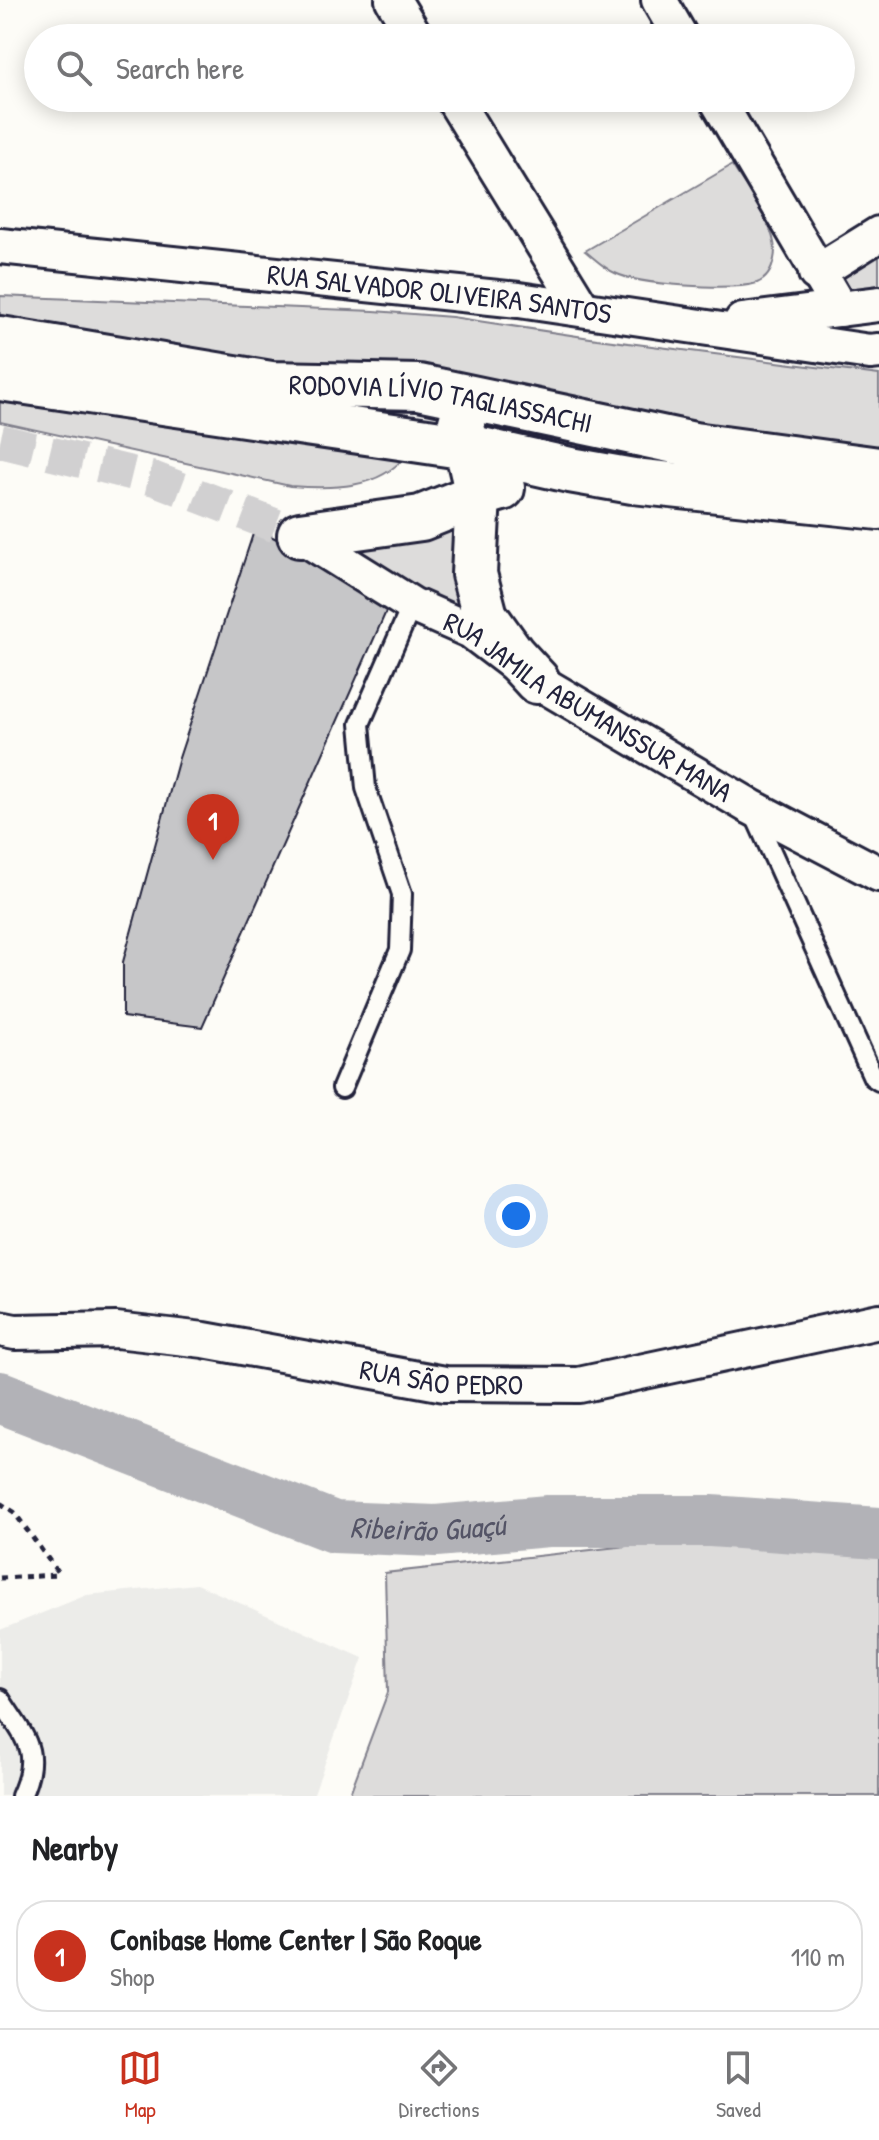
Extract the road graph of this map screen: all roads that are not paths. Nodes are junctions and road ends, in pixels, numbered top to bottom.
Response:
1 (393, 0) edge
2 (659, 0) edge
3 (408, 24) edge
4 (673, 24) edge
5 (462, 112) edge
6 (724, 112) edge
7 (879, 234) edge
8 (0, 246) edge
9 (816, 273) junction
10 (879, 304) edge
11 (582, 308) junction
12 (840, 309) junction
13 (690, 326) junction
14 (0, 339) edge
15 (879, 351) edge
16 (0, 378) edge
17 (419, 387) junction
18 (468, 447) junction
19 (570, 470) junction
20 (879, 470) edge
21 (478, 495) junction
22 (879, 507) edge
23 (300, 535) joint
24 (412, 605) junction
25 (537, 681) junction
26 (751, 807) junction
27 (879, 874) edge
28 (879, 1081) edge
29 (342, 1088) dead end
30 (879, 1321) edge
31 (0, 1329) edge
32 (0, 1699) edge
33 (21, 1796) edge

1 - 3 street
2 - 4 street
5 - 11 street
6 - 9 street
7 - 9 street
8 - 11 street, RUA SALVADOR OLIVEIRA SANTOS
9 - 12 street
10 - 12 street
11 - 13 street, RUA SALVADOR OLIVEIRA SANTOS
12 - 13 street
13 - 15 street, RUA SALVADOR OLIVEIRA SANTOS
14 - 17 highway, RODOVIA LÍVIO TAGLIASSACHI
16 - 18 highway, RODOVIA LÍVIO TAGLIASSACHI
17 - 18 highway
17 - 20 highway, RODOVIA LÍVIO TAGLIASSACHI
18 - 19 highway, RODOVIA LÍVIO TAGLIASSACHI
18 - 21 highway
19 - 21 highway
19 - 22 highway, RODOVIA LÍVIO TAGLIASSACHI
21 - 23 highway
21 - 25 highway
23 - 24 street, RUA JAMILA ABUMANSSUR MANA
24 - 25 street, RUA JAMILA ABUMANSSUR MANA
24 - 29 lane
25 - 26 street, RUA JAMILA ABUMANSSUR MANA
26 - 27 street, RUA JAMILA ABUMANSSUR MANA
26 - 28 lane
30 - 31 street, RUA SÃO PEDRO
32 - 33 lane

